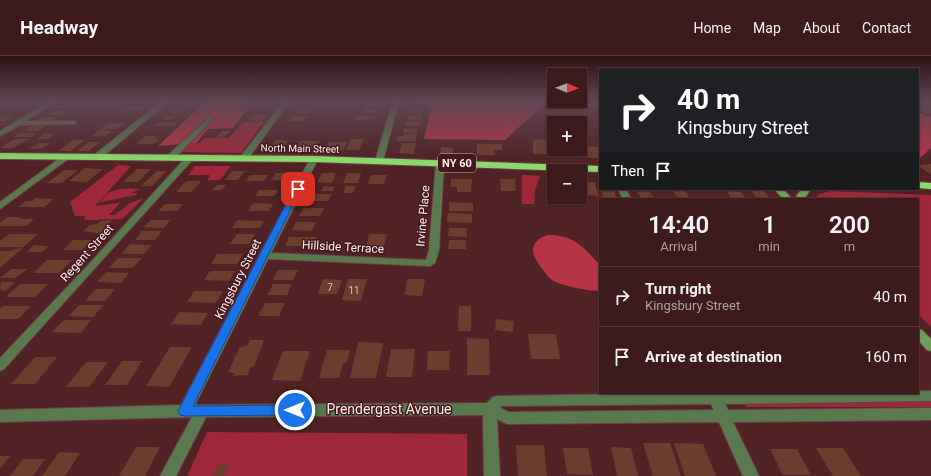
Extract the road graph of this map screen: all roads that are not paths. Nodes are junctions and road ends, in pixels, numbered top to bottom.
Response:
1 (21, 121) edge
2 (142, 121) edge
3 (208, 121) edge
4 (272, 121) edge
5 (391, 121) edge
6 (17, 123) junction
7 (74, 123) dead end
8 (0, 134) edge
9 (0, 156) edge
10 (67, 157) junction
11 (97, 157) junction
12 (171, 157) junction
13 (191, 157) junction
14 (244, 158) junction
15 (314, 159) junction
16 (380, 161) junction
17 (440, 163) junction
18 (599, 169) edge
19 (779, 190) edge
20 (806, 190) edge
21 (787, 198) edge
22 (800, 198) edge
23 (0, 206) edge
24 (264, 256) junction
25 (421, 263) joint
26 (919, 334) edge
27 (931, 347) edge
28 (0, 366) edge
29 (714, 396) edge
30 (931, 396) edge
31 (490, 408) junction
32 (185, 411) junction
33 (202, 411) junction
34 (931, 414) edge
35 (0, 416) edge
36 (724, 416) junction
37 (168, 476) edge
38 (492, 476) edge
39 (751, 476) edge

1 - 6 street
2 - 11 street
3 - 12 street
4 - 14 street
5 - 16 street
6 - 7 street
6 - 8 street
9 - 10 highway, North Main Street / NY 60
10 - 11 highway, North Main Street / NY 60
10 - 23 street
11 - 12 highway, North Main Street / NY 60
12 - 13 highway, North Main Street / NY 60
13 - 14 highway, North Main Street / NY 60
13 - 28 street, Regent Street
14 - 15 highway, North Main Street / NY 60
15 - 16 highway, North Main Street / NY 60
15 - 24 street, Kingsbury Street
16 - 17 highway, North Main Street / NY 60
17 - 18 highway, North Main Street / NY 60
17 - 25 street, Irvine Place
19 - 21 street
20 - 22 street
24 - 25 street, Hillside Terrace
24 - 32 street, Kingsbury Street
26 - 27 street
29 - 30 street
29 - 31 street
29 - 36 street
31 - 33 street, Prendergast Avenue
31 - 36 street
31 - 38 street
32 - 33 street, Prendergast Avenue
32 - 35 street, Prendergast Avenue
33 - 37 street
34 - 36 street
36 - 39 street

